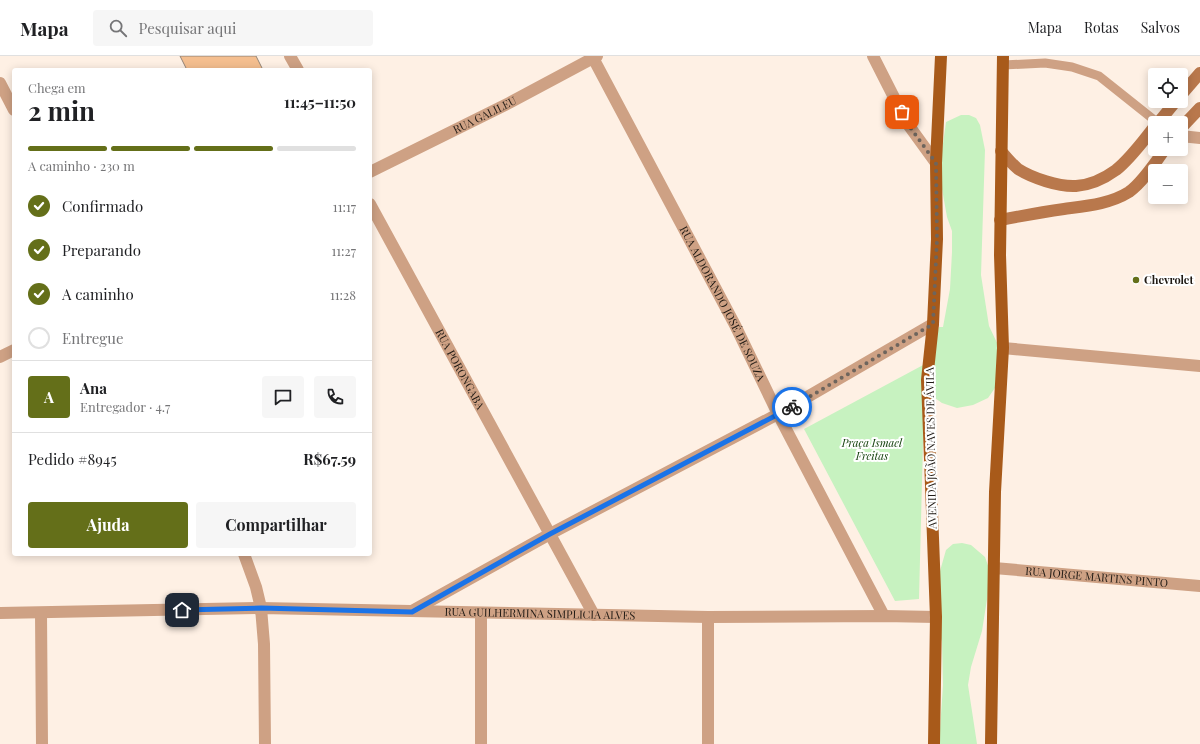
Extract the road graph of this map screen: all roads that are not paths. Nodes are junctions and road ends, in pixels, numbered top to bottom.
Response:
1 (290, 56) edge
2 (873, 56) edge
3 (941, 56) edge
4 (594, 57) edge
5 (1003, 60) edge
6 (297, 68) edge
7 (1200, 72) edge
8 (0, 83) edge
9 (1188, 87) edge
10 (12, 106) edge
11 (1170, 108) edge
12 (1200, 108) edge
13 (1149, 116) edge
14 (1164, 116) edge
15 (1188, 121) edge
16 (1148, 134) edge
17 (1188, 137) edge
18 (1200, 138) edge
19 (1001, 151) junction
20 (1160, 156) edge
21 (936, 163) junction
22 (372, 171) edge
23 (372, 208) edge
24 (1000, 220) junction
25 (933, 324) junction
26 (1003, 348) junction
27 (12, 351) edge
28 (0, 357) edge
29 (1200, 366) edge
30 (778, 414) junction
31 (550, 534) junction
32 (245, 556) edge
33 (994, 568) junction
34 (1200, 586) edge
35 (261, 608) junction
36 (412, 612) junction
37 (0, 613) edge
38 (41, 613) junction
39 (481, 613) junction
40 (594, 615) junction
41 (884, 616) junction
42 (708, 617) junction
43 (936, 617) junction
44 (42, 744) edge
45 (264, 744) edge
46 (481, 744) edge
47 (708, 744) edge
48 (934, 744) edge
49 (991, 744) edge

1 - 6 street
2 - 21 street
3 - 21 main road, AVENIDA JOÃO NAVES DE ÁVILA
4 - 22 street, RUA GALILEU
4 - 30 street, RUA ALDORANDO JOSÉ DE SOUZA
5 - 13 lane
5 - 19 main road
7 - 9 main road
8 - 10 street
11 - 14 main road
12 - 15 main road
16 - 19 main road
17 - 18 street
19 - 24 main road
20 - 24 main road
21 - 25 main road, AVENIDA JOÃO NAVES DE ÁVILA
23 - 31 street, RUA PORONGABA
24 - 26 main road
25 - 30 street
25 - 43 main road, AVENIDA JOÃO NAVES DE ÁVILA
26 - 29 street
26 - 33 main road
27 - 28 street
30 - 31 street
30 - 41 street, RUA ALDORANDO JOSÉ DE SOUZA
31 - 36 street
31 - 40 street, RUA PORONGABA
32 - 35 street
33 - 34 street, RUA JORGE MARTINS PINTO
33 - 49 main road
35 - 36 street, RUA GUILHERMINA SIMPLICIA ALVES
35 - 38 street, RUA GUILHERMINA SIMPLICIA ALVES
35 - 45 street
36 - 39 street, RUA GUILHERMINA SIMPLICIA ALVES
37 - 38 street, RUA GUILHERMINA SIMPLICIA ALVES
38 - 44 street
39 - 40 street, RUA GUILHERMINA SIMPLICIA ALVES
39 - 46 street
40 - 42 street, RUA GUILHERMINA SIMPLICIA ALVES
41 - 42 street, RUA GUILHERMINA SIMPLICIA ALVES
41 - 43 street, RUA GUILHERMINA SIMPLICIA ALVES
42 - 47 street
43 - 48 main road, AVENIDA JOÃO NAVES DE ÁVILA

